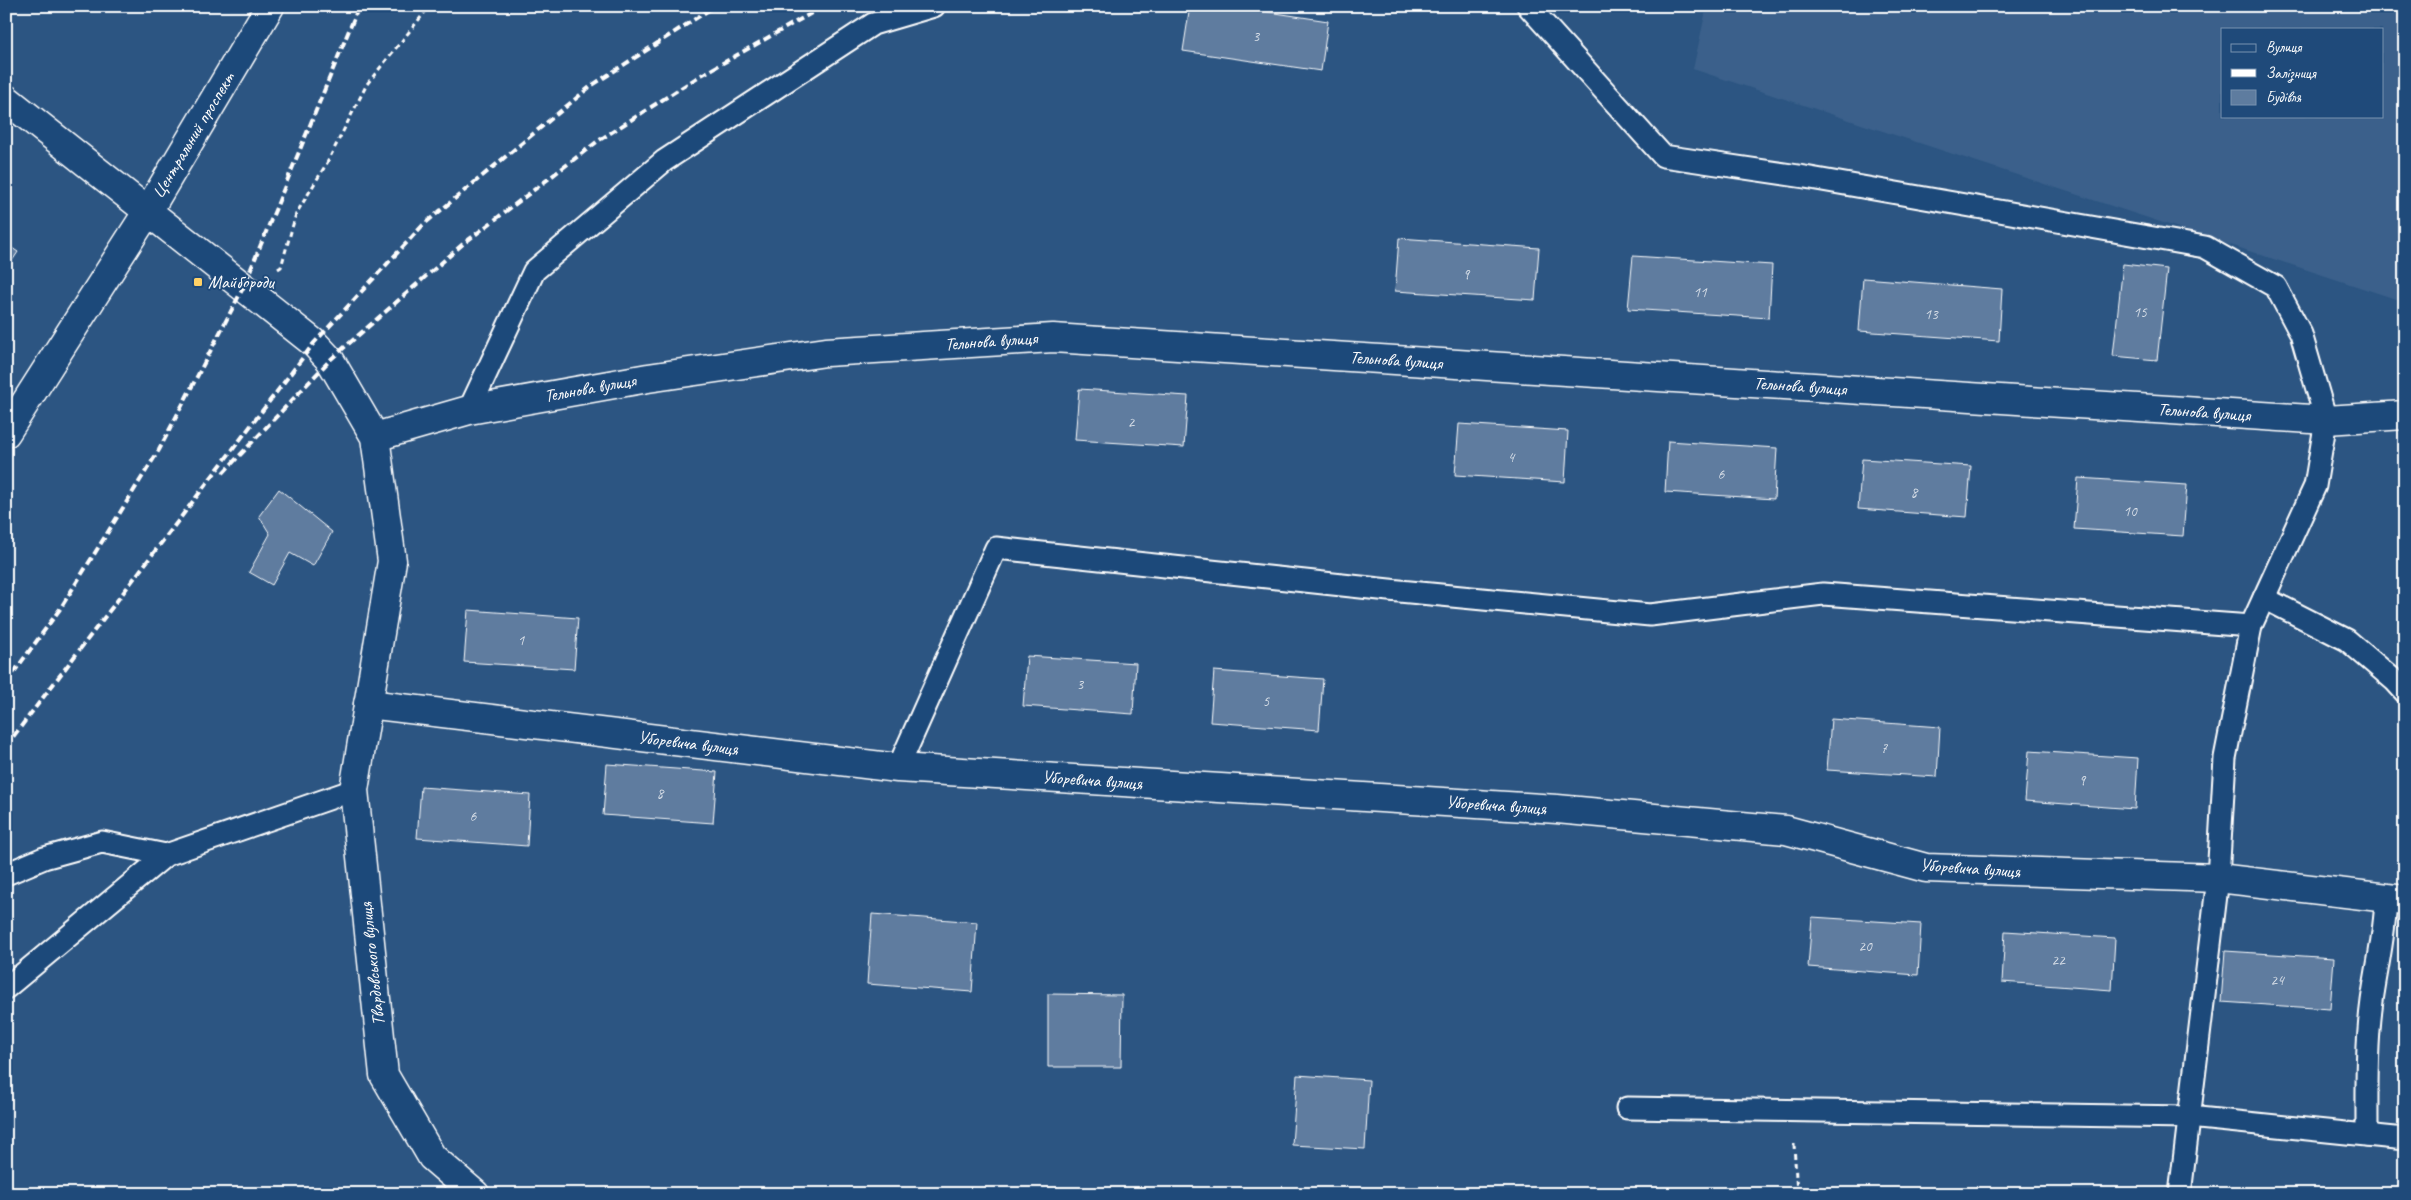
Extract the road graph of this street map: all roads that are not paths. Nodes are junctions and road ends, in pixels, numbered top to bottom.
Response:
1 (270, 6) edge
2 (934, 6) edge
3 (1528, 6) edge
4 (6, 99) edge
5 (148, 211) junction
6 (469, 410) junction
7 (2405, 415) edge
8 (2326, 420) junction
9 (6, 433) edge
10 (375, 437) junction
11 (2264, 598) junction
12 (2251, 626) junction
13 (2405, 692) edge
14 (368, 704) junction
15 (898, 768) junction
16 (354, 790) junction
17 (166, 855) junction
18 (6, 874) edge
19 (2218, 878) junction
20 (2396, 899) edge
21 (6, 988) edge
22 (1627, 1108) dead end
23 (2189, 1117) junction
24 (2367, 1135) junction
25 (2405, 1138) edge
26 (475, 1194) edge
27 (2180, 1194) edge

1 - 5 street, Центральний проспект
2 - 6 lane
3 - 8 lane
4 - 5 street, Центральний проспект
5 - 9 street
5 - 10 street
6 - 8 street, Тельнова вулиця
6 - 10 street, Тельнова вулиця
7 - 8 street, Тельнова вулиця
8 - 11 lane
10 - 14 street
11 - 12 lane
11 - 13 lane
12 - 15 lane
12 - 19 lane
14 - 15 street, Уборевича вулиця
14 - 16 street, Твардовського вулиця
15 - 19 street, Уборевича вулиця
16 - 17 lane
16 - 26 street, Твардовського вулиця
17 - 18 lane
17 - 21 lane
19 - 20 street, Уборевича вулиця
19 - 23 lane
20 - 24 lane
22 - 23 lane
23 - 24 lane
23 - 27 lane
24 - 25 lane

